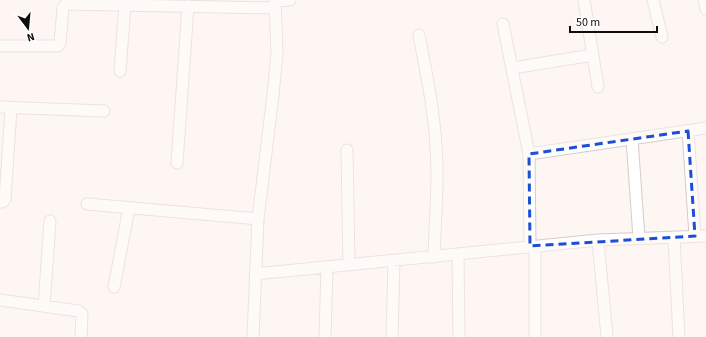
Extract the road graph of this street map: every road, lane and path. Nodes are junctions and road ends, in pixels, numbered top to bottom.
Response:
1 (290, 0) edge
2 (584, 0) edge
3 (653, 0) edge
4 (704, 0) edge
5 (67, 2) edge
6 (275, 3) edge
7 (125, 5) junction
8 (188, 6) junction
9 (706, 9) edge
10 (503, 24) dead end
11 (419, 35) dead end
12 (662, 36) dead end
13 (0, 46) edge
14 (593, 55) junction
15 (512, 68) junction
16 (120, 71) dead end
17 (598, 87) dead end
18 (5, 107) edge
19 (104, 111) dead end
20 (706, 128) edge
21 (688, 130) junction
22 (632, 139) junction
23 (347, 150) dead end
24 (529, 154) junction
25 (177, 163) dead end
26 (0, 202) edge
27 (87, 204) dead end
28 (129, 208) junction
29 (258, 219) junction
30 (50, 221) dead end
31 (700, 236) edge
32 (674, 237) junction
33 (639, 238) junction
34 (598, 240) junction
35 (532, 246) junction
36 (458, 254) junction
37 (434, 257) junction
38 (394, 260) junction
39 (349, 265) junction
40 (327, 267) junction
41 (256, 274) junction
42 (114, 287) dead end
43 (0, 300) edge
44 (44, 306) junction
45 (81, 337) edge
46 (253, 337) edge
47 (325, 337) edge
48 (392, 337) edge
49 (459, 337) edge
50 (535, 337) edge
51 (607, 337) edge
52 (680, 337) edge

1 - 6 street
2 - 14 street
3 - 12 street
4 - 9 street
5 - 7 street
5 - 13 street
6 - 8 street
6 - 29 street
7 - 8 street
7 - 16 street
8 - 25 street
10 - 15 street
11 - 37 street
14 - 15 street
14 - 17 street
15 - 24 street
18 - 19 street
18 - 26 street
20 - 21 street
21 - 22 street
21 - 31 street
22 - 24 street
22 - 33 street
23 - 39 street
24 - 35 street
27 - 28 street
28 - 29 street
28 - 42 street
29 - 41 street
30 - 44 street
31 - 32 street
32 - 33 street
32 - 52 street
33 - 34 street
34 - 35 street
34 - 51 street
35 - 36 street
35 - 50 street
36 - 37 street
36 - 49 street
37 - 38 street
38 - 39 street
38 - 48 street
39 - 40 street
40 - 41 street
40 - 47 street
41 - 46 street
43 - 44 street
44 - 45 street

